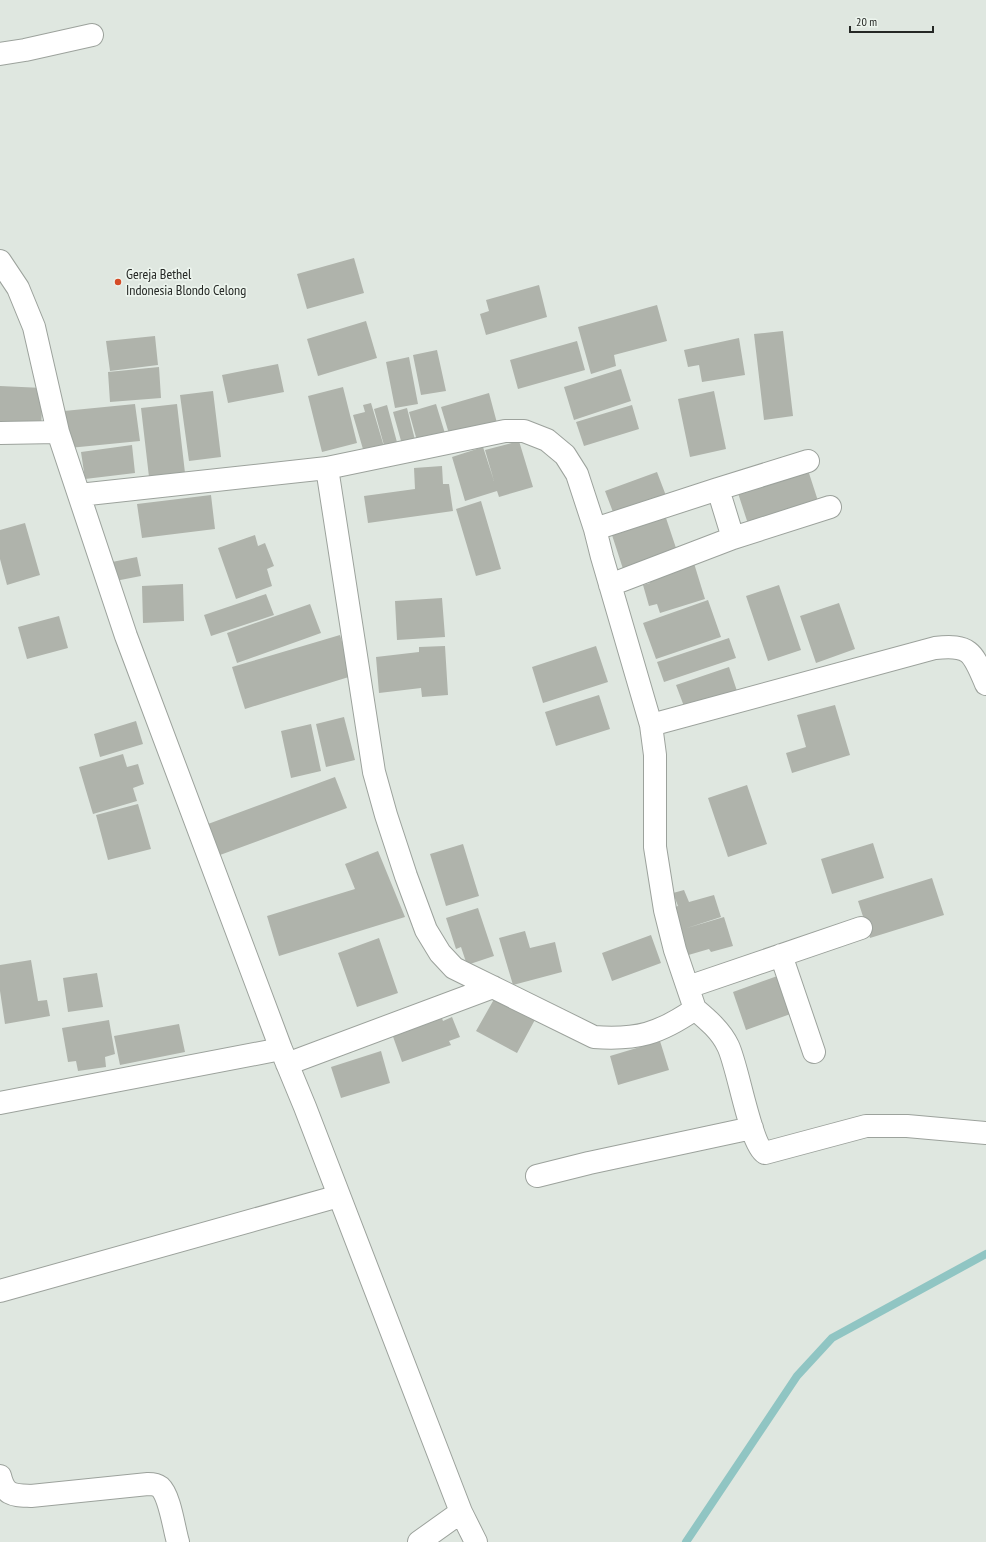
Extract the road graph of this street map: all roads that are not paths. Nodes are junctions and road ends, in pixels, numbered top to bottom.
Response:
1 (92, 35) dead end
2 (0, 54) edge
3 (0, 260) edge
4 (58, 432) junction
5 (0, 433) edge
6 (808, 461) dead end
7 (327, 468) junction
8 (718, 489) junction
9 (79, 495) junction
10 (830, 508) dead end
11 (595, 529) junction
12 (733, 538) junction
13 (610, 585) junction
14 (986, 684) edge
15 (651, 725) junction
16 (861, 928) dead end
17 (781, 954) junction
18 (493, 987) junction
19 (688, 987) junction
20 (695, 1010) junction
21 (814, 1052) dead end
22 (284, 1057) junction
23 (0, 1103) edge
24 (752, 1128) junction
25 (986, 1133) edge
26 (537, 1176) dead end
27 (339, 1196) junction
28 (0, 1291) edge
29 (0, 1476) edge
30 (461, 1512) junction
31 (178, 1542) edge
32 (419, 1542) edge
33 (476, 1542) edge

1 - 2 street
3 - 4 street
4 - 5 street
4 - 9 street
6 - 8 street
7 - 9 street
7 - 11 street
7 - 18 street
8 - 11 street
8 - 12 street
9 - 22 street
10 - 12 street
11 - 13 street
12 - 13 street
13 - 15 street
14 - 15 street
15 - 19 street
16 - 17 street
17 - 19 street
17 - 21 street
18 - 20 street
18 - 22 street
19 - 20 street
20 - 24 street
22 - 23 street
22 - 27 street
24 - 25 street
24 - 26 street
27 - 28 street
27 - 30 street
29 - 31 street
30 - 32 street
30 - 33 street

